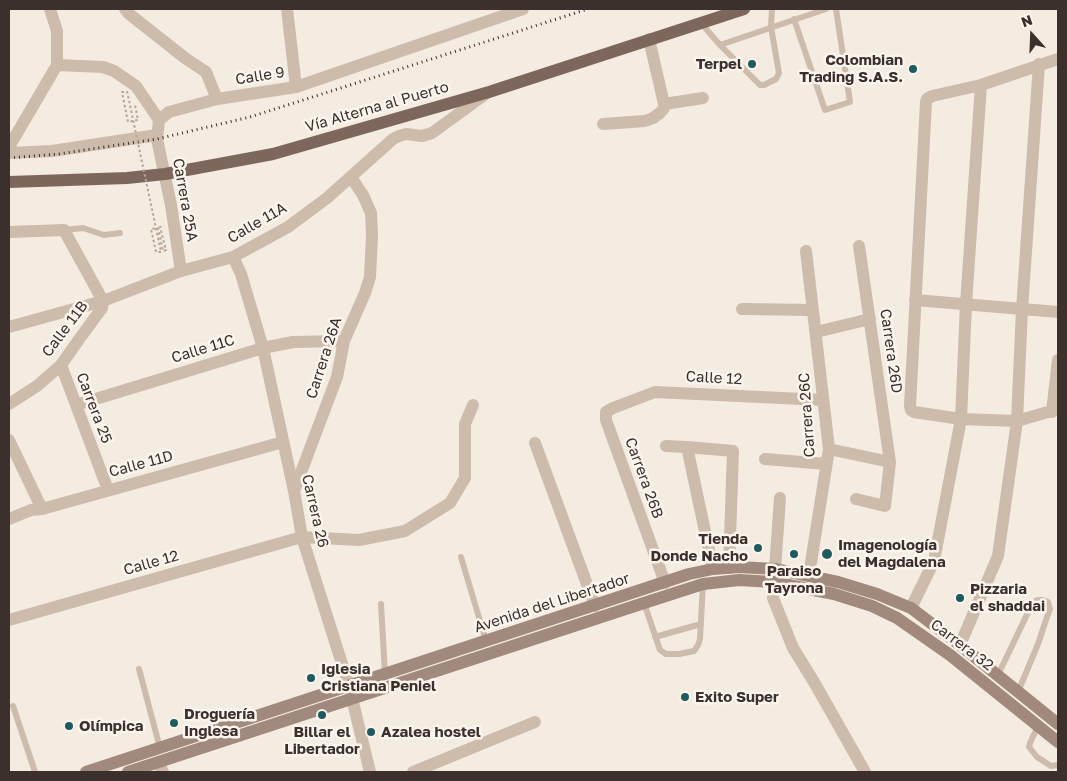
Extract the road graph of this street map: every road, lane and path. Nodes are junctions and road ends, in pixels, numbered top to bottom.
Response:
1 (50, 9) edge
2 (125, 9) edge
3 (287, 9) edge
4 (524, 9) edge
5 (744, 9) edge
6 (772, 9) edge
7 (826, 9) edge
8 (836, 9) edge
9 (794, 19) junction
10 (701, 22) junction
11 (771, 27) junction
12 (649, 39) junction
13 (720, 45) junction
14 (1058, 59) edge
15 (1039, 64) junction
16 (58, 65) junction
17 (981, 84) junction
18 (296, 87) junction
19 (489, 92) junction
20 (703, 98) dead end
21 (217, 99) junction
22 (664, 104) junction
23 (135, 106) dead end
24 (159, 120) junction
25 (603, 124) dead end
26 (157, 135) junction
27 (9, 147) edge
28 (9, 153) edge
29 (165, 174) junction
30 (351, 177) junction
31 (9, 182) edge
32 (160, 227) dead end
33 (64, 230) junction
34 (9, 232) edge
35 (120, 233) dead end
36 (859, 246) dead end
37 (806, 251) dead end
38 (233, 257) junction
39 (181, 271) junction
40 (915, 300) junction
41 (103, 301) junction
42 (966, 304) junction
43 (742, 309) dead end
44 (1022, 309) junction
45 (813, 310) junction
46 (1058, 312) edge
47 (870, 319) junction
48 (9, 327) edge
49 (816, 332) junction
50 (344, 341) junction
51 (263, 348) junction
52 (1058, 360) edge
53 (61, 365) junction
54 (824, 400) junction
55 (9, 404) edge
56 (76, 405) junction
57 (473, 405) dead end
58 (1056, 411) edge
59 (606, 412) joint
60 (960, 419) junction
61 (1016, 422) junction
62 (9, 440) edge
63 (283, 442) junction
64 (535, 443) dead end
65 (666, 446) dead end
66 (687, 447) junction
67 (828, 448) junction
68 (766, 459) dead end
69 (890, 462) junction
70 (826, 464) junction
71 (108, 490) junction
72 (294, 491) junction
73 (780, 498) dead end
74 (856, 499) dead end
75 (42, 509) junction
76 (9, 519) edge
77 (302, 537) junction
78 (461, 557) dead end
79 (729, 568) junction
80 (713, 569) junction
81 (774, 575) junction
82 (810, 575) junction
83 (665, 583) junction
84 (703, 584) junction
85 (834, 594) joint
86 (644, 603) junction
87 (381, 604) dead end
88 (595, 606) junction
89 (911, 608) junction
90 (9, 620) edge
91 (701, 624) junction
92 (655, 637) junction
93 (486, 641) junction
94 (960, 645) junction
95 (138, 669) dead end
96 (386, 674) junction
97 (998, 676) junction
98 (349, 686) junction
99 (1018, 692) junction
100 (352, 700) junction
101 (13, 706) dead end
102 (535, 722) dead end
103 (1058, 724) edge
104 (1038, 726) junction
105 (1058, 742) edge
106 (160, 748) junction
107 (1058, 765) edge
108 (161, 767) edge
109 (35, 772) edge
110 (86, 772) edge
111 (128, 772) edge
112 (370, 772) edge
113 (413, 772) edge
114 (865, 772) edge

1 - 16 street
2 - 21 street
3 - 18 street
4 - 18 street, Calle 9
5 - 10 main road, Vía Alterna al Puerto
6 - 11 lane
7 - 9 lane
8 - 9 lane
9 - 11 lane
10 - 12 main road, Vía Alterna al Puerto
10 - 13 lane
11 - 13 lane
11 - 13 lane
12 - 19 main road, Vía Alterna al Puerto
12 - 22 street
14 - 15 street
15 - 17 street
15 - 44 street
16 - 24 street
16 - 27 street
17 - 40 street
17 - 42 street
18 - 21 street, Calle 9
19 - 29 main road, Vía Alterna al Puerto
19 - 30 street, Calle 11A
20 - 22 street
21 - 24 street, Calle 9
22 - 25 street
23 - 32 path, bridge
24 - 26 street
26 - 28 street
26 - 29 street, Carrera 25A
29 - 31 main road, Vía Alterna al Puerto
29 - 39 street, Carrera 25A
30 - 38 street, Calle 11A
30 - 50 street, Carrera 26A
33 - 34 street
33 - 35 lane
33 - 41 street, Calle 11B
36 - 47 street, Carrera 26D
37 - 45 street, Carrera 26C
38 - 39 street, Calle 11A
38 - 51 street, Carrera 26
39 - 41 street, Calle 11A
40 - 42 street
40 - 60 street
41 - 48 street, Calle 11A
41 - 53 street, Calle 11B
42 - 44 street
42 - 60 street
43 - 45 street
44 - 46 street
44 - 61 street
45 - 49 street, Carrera 26C
47 - 49 street
47 - 69 street, Carrera 26D
49 - 54 street, Carrera 26C
50 - 51 street, Calle 11C
50 - 72 street, Carrera 26A
51 - 56 street, Calle 11C
51 - 63 street, Carrera 26
52 - 58 street
53 - 55 street, Calle 11B
53 - 56 street, Carrera 25
54 - 59 street, Calle 12
54 - 67 street, Carrera 26C
56 - 71 street, Carrera 25
57 - 77 street, Calle 12
58 - 61 street
59 - 83 street, Carrera 26B
60 - 61 street
60 - 89 street
61 - 94 street
62 - 75 street
63 - 71 street, Calle 11D
63 - 72 street, Carrera 26
64 - 88 street
65 - 66 street
66 - 79 street
66 - 80 street
67 - 69 street
67 - 70 street, Carrera 26C
68 - 70 street
69 - 74 street, Carrera 26D
70 - 82 street, Carrera 26C
71 - 75 street, Calle 11D
72 - 77 street, Carrera 26
73 - 81 street
75 - 76 street, Calle 11D
77 - 90 street, Calle 12
77 - 98 street, Carrera 26
78 - 93 lane
79 - 80 main road, Avenida del Libertador
79 - 81 main road, Avenida del Libertador
80 - 83 main road, Avenida del Libertador
81 - 82 main road, Avenida del Libertador
81 - 84 main road, Avenida del Libertador
81 - 85 main road, Avenida del Libertador
81 - 114 street
82 - 89 main road, Avenida del Libertador
83 - 88 main road, Avenida del Libertador
84 - 86 main road, Avenida del Libertador
84 - 91 lane
85 - 104 main road, Carrera 32
86 - 92 lane
86 - 100 main road, Avenida del Libertador
87 - 96 lane
88 - 93 main road, Avenida del Libertador
89 - 94 main road, Avenida del Libertador
91 - 92 lane
91 - 92 lane
93 - 96 main road, Avenida del Libertador
94 - 97 main road, Avenida del Libertador
95 - 106 lane
96 - 98 main road, Avenida del Libertador
97 - 99 main road, Avenida del Libertador
97 - 99 lane
98 - 100 street, Carrera 26
98 - 106 main road, Avenida del Libertador
99 - 103 main road, Avenida del Libertador
100 - 108 main road, Avenida del Libertador
100 - 112 street, Carrera 26
101 - 109 lane
102 - 113 street
104 - 105 main road, Carrera 32
104 - 107 lane
106 - 110 main road, Avenida del Libertador
108 - 111 main road, Avenida del Libertador

